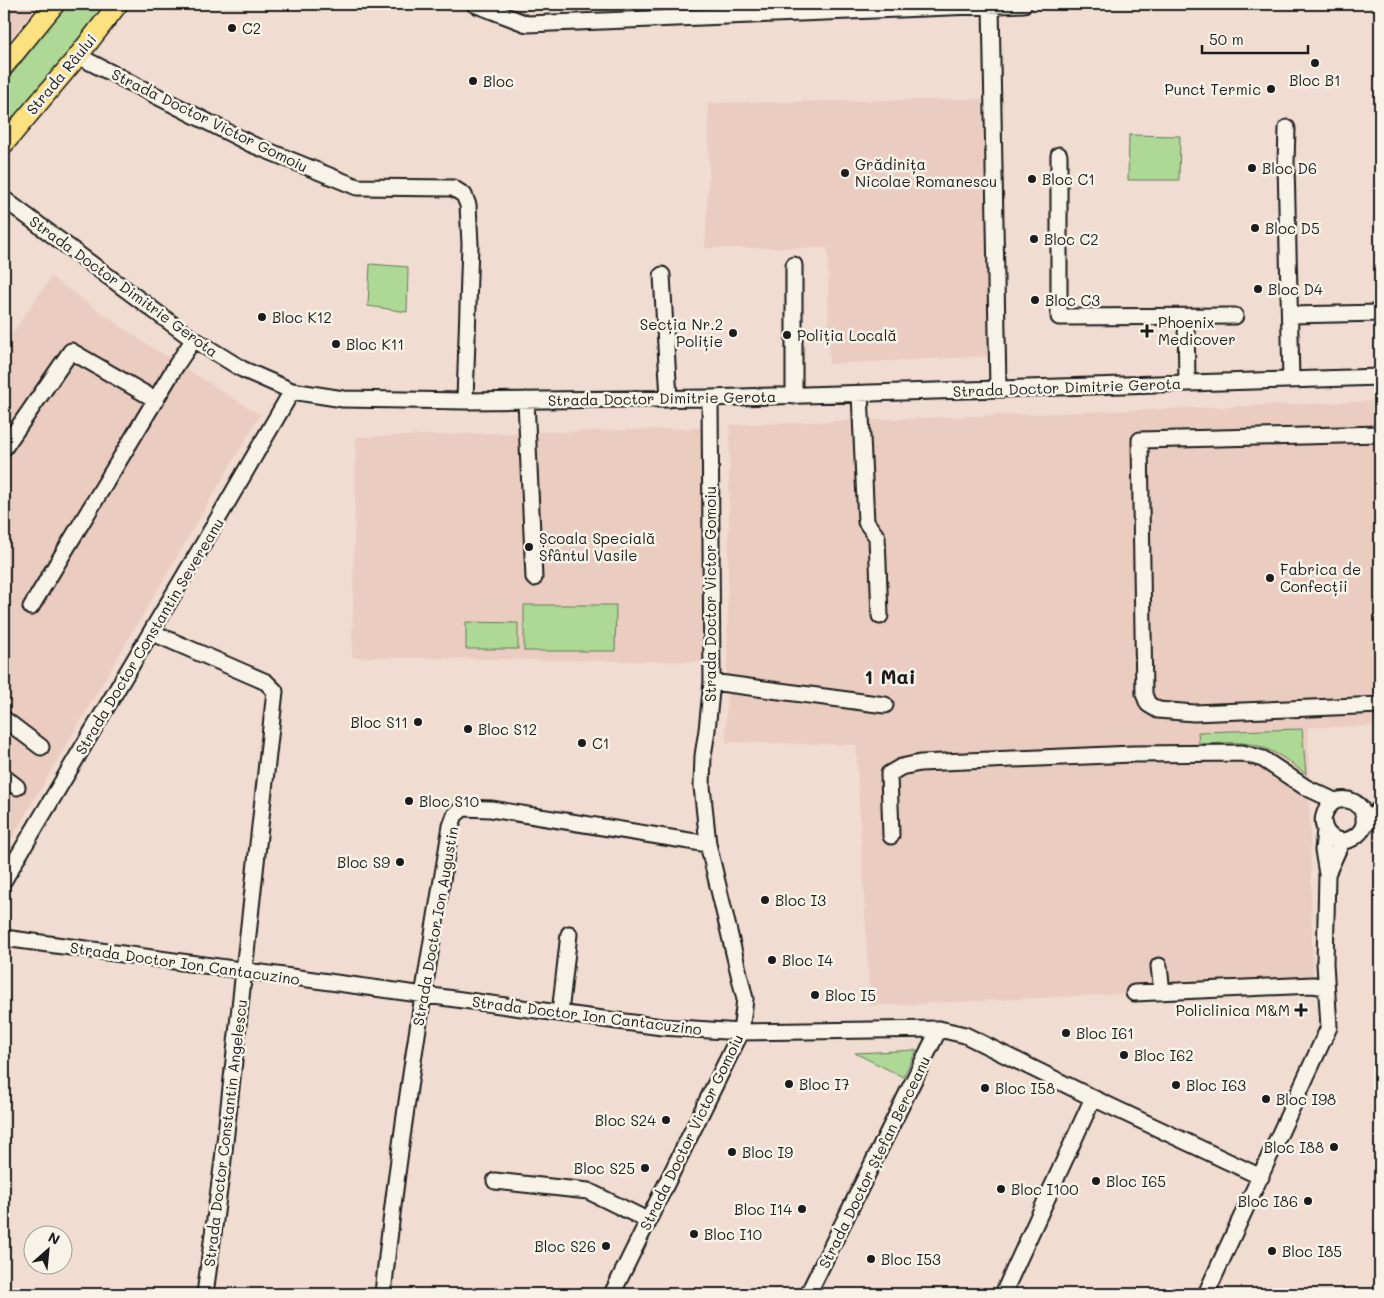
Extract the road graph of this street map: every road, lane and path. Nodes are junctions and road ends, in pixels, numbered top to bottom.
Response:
1 (55, 4) edge
2 (118, 4) edge
3 (474, 4) edge
4 (991, 4) edge
5 (1024, 4) edge
6 (78, 56) junction
7 (4, 66) edge
8 (1287, 128) dead end
9 (4, 144) edge
10 (1059, 155) dead end
11 (4, 199) edge
12 (794, 265) dead end
13 (662, 275) dead end
14 (1380, 313) edge
15 (1290, 315) junction
16 (1235, 316) dead end
17 (1186, 317) junction
18 (194, 339) junction
19 (1380, 377) edge
20 (1291, 380) junction
21 (1187, 383) junction
22 (998, 389) junction
23 (292, 390) junction
24 (860, 394) junction
25 (794, 396) junction
26 (710, 398) junction
27 (669, 399) junction
28 (156, 400) junction
29 (526, 400) junction
30 (465, 401) junction
31 (1380, 434) edge
32 (4, 448) edge
33 (534, 578) dead end
34 (31, 607) dead end
35 (880, 616) dead end
36 (151, 632) junction
37 (712, 682) junction
38 (885, 705) dead end
39 (1380, 705) edge
40 (4, 719) edge
41 (41, 747) dead end
42 (4, 777) edge
43 (17, 787) dead end
44 (1305, 787) junction
45 (1335, 801) junction
46 (1380, 801) edge
47 (1380, 808) edge
48 (1361, 809) junction
49 (1324, 824) junction
50 (1363, 828) junction
51 (891, 836) dead end
52 (1342, 841) junction
53 (708, 844) junction
54 (1327, 874) junction
55 (4, 880) edge
56 (569, 934) dead end
57 (4, 938) edge
58 (1159, 966) dead end
59 (244, 972) junction
60 (1326, 987) junction
61 (1162, 992) junction
62 (423, 994) junction
63 (1134, 994) dead end
64 (560, 1013) junction
65 (939, 1030) junction
66 (741, 1032) junction
67 (1093, 1098) junction
68 (1261, 1177) junction
69 (495, 1180) dead end
70 (648, 1222) junction
71 (618, 1292) edge
72 (205, 1294) edge
73 (383, 1294) edge
74 (808, 1294) edge
75 (1003, 1294) edge
76 (1206, 1294) edge

1 - 7 main road
2 - 6 main road, Strada Râului
3 - 4 street
4 - 5 street
4 - 22 street
6 - 9 main road, Strada Râului
6 - 30 street, Strada Doctor Victor Gomoiu
8 - 15 street
10 - 17 street
11 - 18 street, Strada Doctor Dimitrie Gerota
12 - 25 street
13 - 27 street
14 - 15 street
15 - 20 street
16 - 17 street
17 - 21 street
18 - 23 street, Strada Doctor Dimitrie Gerota
18 - 28 street
19 - 20 street, Strada Doctor Dimitrie Gerota
20 - 21 street, Strada Doctor Dimitrie Gerota
21 - 22 street, Strada Doctor Dimitrie Gerota
22 - 24 street, Strada Doctor Dimitrie Gerota
23 - 30 street, Strada Doctor Dimitrie Gerota
23 - 36 street, Strada Doctor Constantin Severeanu
24 - 25 street, Strada Doctor Dimitrie Gerota
24 - 35 street
25 - 26 street, Strada Doctor Dimitrie Gerota
26 - 27 street, Strada Doctor Dimitrie Gerota
26 - 37 street, Strada Doctor Victor Gomoiu
27 - 29 street, Strada Doctor Dimitrie Gerota
28 - 32 street
28 - 34 street
29 - 30 street, Strada Doctor Dimitrie Gerota
29 - 33 street
31 - 39 street
36 - 55 street, Strada Doctor Constantin Severeanu
36 - 59 street, Strada Doctor Constantin Angelescu
37 - 38 street
37 - 53 street, Strada Doctor Victor Gomoiu
40 - 41 street
42 - 43 street
44 - 45 street
44 - 49 street
44 - 51 street
45 - 48 street
45 - 49 street
46 - 48 street
47 - 50 street
48 - 50 street
49 - 52 street
49 - 54 street
50 - 52 street
52 - 54 street
53 - 62 street, Strada Doctor Ion Augustin
53 - 66 street, Strada Doctor Victor Gomoiu
54 - 60 street
56 - 64 street
57 - 59 street, Strada Doctor Ion Cantacuzino
58 - 61 street
59 - 62 street, Strada Doctor Ion Cantacuzino
59 - 72 street, Strada Doctor Constantin Angelescu
60 - 61 street
60 - 68 street
61 - 63 street
62 - 64 street, Strada Doctor Ion Cantacuzino
62 - 73 street, Strada Doctor Ion Augustin
64 - 66 street, Strada Doctor Ion Cantacuzino
65 - 66 street, Strada Doctor Ion Cantacuzino
65 - 67 street, Strada Doctor Ion Cantacuzino
65 - 74 street, Strada Doctor Ștefan Berceanu
66 - 70 street, Strada Doctor Victor Gomoiu
67 - 68 street, Strada Doctor Ion Cantacuzino
67 - 75 street
68 - 76 street
69 - 70 street
70 - 71 street, Strada Doctor Victor Gomoiu

